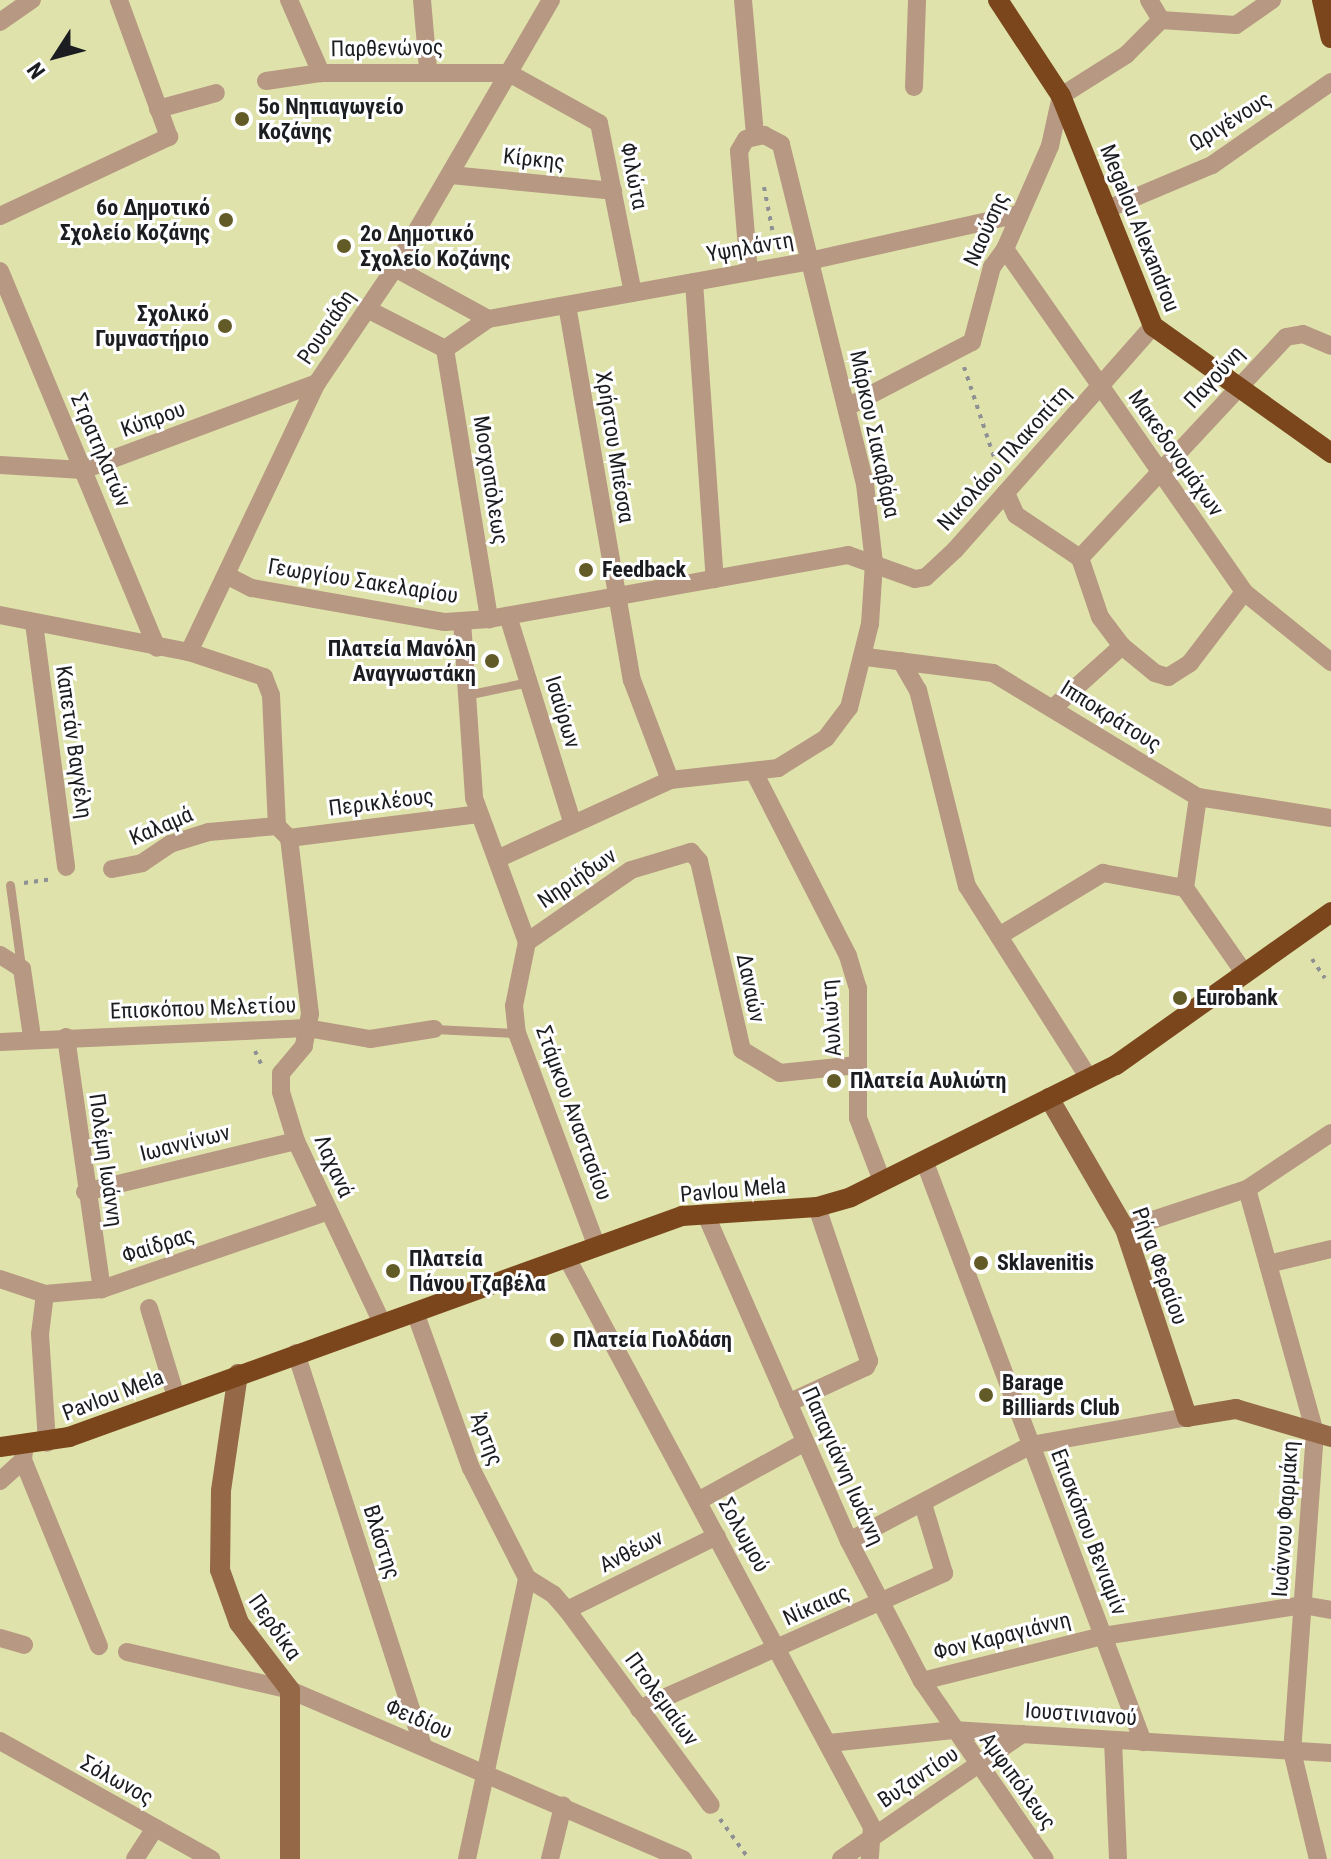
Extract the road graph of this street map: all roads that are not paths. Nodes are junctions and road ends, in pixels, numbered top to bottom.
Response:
1 (32, 0) edge
2 (119, 0) edge
3 (289, 0) edge
4 (422, 0) edge
5 (551, 0) edge
6 (743, 0) edge
7 (917, 0) edge
8 (998, 0) edge
9 (1149, 0) edge
10 (1272, 0) edge
11 (1322, 0) edge
12 (1161, 20) junction
13 (0, 22) edge
14 (1331, 38) edge
15 (428, 69) junction
16 (321, 73) junction
17 (509, 73) junction
18 (266, 81) dead end
19 (1331, 82) edge
20 (914, 87) dead end
21 (216, 93) dead end
22 (1061, 96) junction
23 (158, 109) junction
24 (755, 135) junction
25 (451, 175) junction
26 (613, 191) junction
27 (1105, 210) junction
28 (1019, 214) junction
29 (0, 216) edge
30 (1005, 249) junction
31 (809, 261) junction
32 (395, 268) junction
33 (0, 272) edge
34 (749, 272) junction
35 (694, 282) junction
36 (633, 293) junction
37 (567, 305) junction
38 (367, 309) junction
39 (488, 319) junction
40 (1153, 326) junction
41 (1331, 346) edge
42 (445, 349) junction
43 (317, 383) junction
44 (1100, 386) junction
45 (1236, 389) junction
46 (849, 406) junction
47 (1331, 453) edge
48 (0, 465) edge
49 (83, 470) junction
50 (1159, 472) junction
51 (1006, 493) junction
52 (1080, 558) junction
53 (874, 563) junction
54 (226, 575) junction
55 (715, 579) junction
56 (1244, 592) junction
57 (615, 597) junction
58 (0, 615) edge
59 (508, 616) junction
60 (489, 619) junction
61 (462, 621) junction
62 (34, 623) junction
63 (1122, 646) junction
64 (157, 648) junction
65 (189, 652) junction
66 (866, 657) junction
67 (1330, 658) edge
68 (901, 661) junction
69 (529, 682) junction
70 (464, 696) junction
71 (1053, 708) junction
72 (755, 774) junction
73 (670, 780) junction
74 (1198, 797) junction
75 (478, 814) junction
76 (1331, 818) edge
77 (572, 822) junction
78 (283, 832) junction
79 (497, 859) junction
80 (699, 861) joint
81 (66, 867) dead end
82 (112, 869) dead end
83 (10, 885) dead end
84 (1185, 888) junction
85 (1331, 912) edge
86 (999, 936) junction
87 (527, 942) junction
88 (0, 955) edge
89 (22, 969) junction
90 (1245, 974) junction
91 (307, 1028) junction
92 (434, 1029) joint
93 (517, 1033) junction
94 (32, 1037) junction
95 (66, 1037) junction
96 (0, 1042) edge
97 (858, 1065) junction
98 (1089, 1078) junction
99 (1049, 1098) junction
100 (1331, 1133) edge
101 (296, 1141) junction
102 (924, 1160) junction
103 (882, 1181) junction
104 (1247, 1189) junction
105 (85, 1192) junction
106 (817, 1207) junction
107 (328, 1211) junction
108 (705, 1213) junction
109 (1125, 1229) junction
110 (597, 1247) junction
111 (1331, 1249) edge
112 (567, 1258) junction
113 (1268, 1264) junction
114 (0, 1279) edge
115 (102, 1289) junction
116 (45, 1294) junction
117 (149, 1308) dead end
118 (415, 1312) junction
119 (382, 1323) junction
120 (296, 1353) junction
121 (238, 1374) junction
122 (176, 1397) junction
123 (788, 1403) junction
124 (1187, 1417) junction
125 (1323, 1434) edge
126 (805, 1442) junction
127 (47, 1443) junction
128 (1031, 1445) junction
129 (0, 1447) edge
130 (24, 1453) junction
131 (0, 1481) edge
132 (698, 1501) junction
133 (923, 1504) junction
134 (717, 1536) junction
135 (849, 1541) junction
136 (527, 1578) junction
137 (881, 1603) junction
138 (1303, 1605) junction
139 (567, 1610) junction
140 (1331, 1610) edge
141 (1103, 1636) junction
142 (0, 1638) edge
143 (24, 1645) dead end
144 (99, 1646) dead end
145 (778, 1648) junction
146 (127, 1652) dead end
147 (922, 1681) junction
148 (290, 1690) junction
149 (639, 1709) junction
150 (953, 1730) junction
151 (1022, 1734) junction
152 (1113, 1740) junction
153 (0, 1741) edge
154 (1143, 1742) junction
155 (829, 1743) junction
156 (423, 1746) junction
157 (1292, 1751) junction
158 (1331, 1753) edge
159 (977, 1766) junction
160 (485, 1772) junction
161 (711, 1805) road end
162 (563, 1806) junction
163 (155, 1828) junction
164 (873, 1838) junction
165 (135, 1859) edge
166 (211, 1859) edge
167 (290, 1859) edge
168 (467, 1859) edge
169 (550, 1859) edge
170 (683, 1859) edge
171 (841, 1859) edge
172 (870, 1859) edge
173 (1045, 1859) edge
174 (1118, 1859) edge
175 (1318, 1859) edge

1 - 13 street
2 - 23 street
3 - 16 street
4 - 15 street
5 - 17 street, Ρουσιάδη
6 - 24 street
7 - 20 street
8 - 22 main road, Megalou Alexandrou
9 - 12 street
10 - 12 street
11 - 14 main road
12 - 22 street
15 - 16 street, Παρθενώνος
15 - 17 street, Παρθενώνος
16 - 18 street, Παρθενώνος
17 - 25 street, Ρουσιάδη
17 - 26 street, Φιλώτα
19 - 27 street, Ωριγένους
21 - 23 street
22 - 27 main road, Megalou Alexandrou
22 - 28 street, Ναούσης
23 - 29 street
24 - 31 street, Μάρκου Σιακαβάρα
24 - 34 street
25 - 26 street, Κίρκης
25 - 32 street, Ρουσιάδη
26 - 36 street, Φιλώτα
27 - 40 main road, Megalou Alexandrou
28 - 30 street, Ναούσης
28 - 31 street, Υψηλάντη
30 - 44 street, Μακεδονομάχων
30 - 46 street, Ναούσης
31 - 34 street, Υψηλάντη
31 - 46 street, Μάρκου Σιακαβάρα
32 - 38 street, Ρουσιάδη
32 - 39 street
33 - 49 street, Στρατηλατών
34 - 35 street, Υψηλάντη
35 - 36 street, Υψηλάντη
35 - 55 street
36 - 37 street, Υψηλάντη
37 - 39 street, Υψηλάντη
37 - 57 street, Χρήστου Μπέσσα
38 - 42 street
38 - 43 street, Ρουσιάδη
39 - 42 street, Υψηλάντη
40 - 44 street, Νικολάου Πλακοπίτη
40 - 45 main road, Megalou Alexandrou
41 - 45 street, Παγούνη
42 - 60 street, Μοσχοπόλεως
43 - 49 street, Κύπρου
43 - 54 street, Ρουσιάδη
44 - 50 street, Μακεδονομάχων
44 - 51 street, Νικολάου Πλακοπίτη
45 - 47 main road, Megalou Alexandrou
45 - 50 street, Παγούνη
46 - 53 street, Μάρκου Σιακαβάρα
48 - 49 street, Κύπρου
49 - 64 street, Στρατηλατών
50 - 52 street, Παγούνη
50 - 56 street, Μακεδονομάχων
51 - 52 street
51 - 53 street, Νικολάου Πλακοπίτη
52 - 63 street
53 - 55 street, Γεωργίου Σακελαρίου
53 - 66 street, Μάρκου Σιακαβάρα
54 - 61 street, Γεωργίου Σακελαρίου
54 - 65 street, Ρουσιάδη
55 - 57 street, Γεωργίου Σακελαρίου
56 - 63 street
56 - 67 street, Μακεδονομάχων
57 - 59 street, Γεωργίου Σακελαρίου
57 - 73 street, Χρήστου Μπέσσα
58 - 62 street
59 - 60 street, Γεωργίου Σακελαρίου
59 - 69 street, Ισαύρων
60 - 61 street, Γεωργίου Σακελαρίου
61 - 70 street
62 - 64 street
62 - 81 street, Καπετάν Βαγγέλη
63 - 71 street
64 - 65 street
65 - 78 street
66 - 68 street, Ιπποκράτους
66 - 72 street, Μάρκου Σιακαβάρα
68 - 71 street, Ιπποκράτους
68 - 86 street
69 - 70 lane
69 - 77 street, Ισαύρων
70 - 75 street
71 - 74 street, Ιπποκράτους
72 - 73 street, Μάρκου Σιακαβάρα
72 - 97 street, Αυλιώτη
73 - 77 street, Μάρκου Σιακαβάρα
74 - 76 street, Ιπποκράτους
74 - 84 street
75 - 78 street, Περικλέους
75 - 79 street
77 - 79 street, Μάρκου Σιακαβάρα
78 - 82 street, Καλαμά
78 - 91 street
79 - 87 street
80 - 87 street, Νηριήδων
80 - 97 street, Δαναών
83 - 89 lane
84 - 86 street
84 - 90 street
85 - 90 main road, Pavlou Mela
86 - 98 street
87 - 93 street, Στάμκου Αναστασίου
88 - 89 street
89 - 94 street
90 - 98 main road, Pavlou Mela
91 - 92 street, Επισκόπου Μελετίου
91 - 95 street, Επισκόπου Μελετίου
91 - 101 street, Λαχανά
92 - 93 lane, Επισκόπου Μελετίου
93 - 110 street, Στάμκου Αναστασίου
94 - 95 street, Επισκόπου Μελετίου
94 - 96 street, Επισκόπου Μελετίου
95 - 105 street, Πολέμη Ιωάννη
97 - 103 street, Αυλιώτη
98 - 99 main road, Pavlou Mela
99 - 102 main road, Pavlou Mela
99 - 109 street, Ρήγα Φεραίου
100 - 104 street
101 - 105 street, Ιωαννίνων
101 - 107 street, Λαχανά
102 - 103 main road, Pavlou Mela
102 - 128 street, Επισκόπου Βενιαμίν
103 - 106 main road, Pavlou Mela
104 - 109 street
104 - 113 street, Ιωάννου Φαρμάκη
105 - 115 street, Πολέμη Ιωάννη
106 - 108 main road, Pavlou Mela
106 - 123 street
107 - 115 street, Φαίδρας
107 - 119 street, Λαχανά
108 - 110 main road, Pavlou Mela
108 - 123 street, Παπαγιάννη Ιωάννη
109 - 124 street, Ρήγα Φεραίου
110 - 112 main road, Pavlou Mela
111 - 113 street
112 - 118 main road, Pavlou Mela
112 - 132 street, Σολωμού
113 - 125 street, Ιωάννου Φαρμάκη
114 - 116 street, Φαίδρας
115 - 116 street, Φαίδρας
116 - 127 street
117 - 122 street
118 - 119 main road, Pavlou Mela
118 - 136 street, Άρτης
119 - 120 main road, Pavlou Mela
120 - 121 main road, Pavlou Mela
120 - 156 street, Βλάστης
121 - 122 main road, Pavlou Mela
121 - 148 street, Περδίκα
122 - 127 main road, Pavlou Mela
123 - 126 street, Παπαγιάννη Ιωάννη
124 - 125 street
124 - 128 street
125 - 138 street, Ιωάννου Φαρμάκη
126 - 132 street
126 - 135 street, Παπαγιάννη Ιωάννη
127 - 130 main road, Pavlou Mela
128 - 133 street
128 - 141 street, Επισκόπου Βενιαμίν
129 - 130 main road, Pavlou Mela
130 - 131 street
130 - 144 street
132 - 134 street, Σολωμού
133 - 135 street
133 - 137 street, Νίκαιας
134 - 139 street, Ανθέων
134 - 145 street, Σολωμού
135 - 137 street, Παπαγιάννη Ιωάννη
136 - 139 street, Πτολεμαίων
136 - 160 street
137 - 145 street, Νίκαιας
137 - 147 street, Παπαγιάννη Ιωάννη
138 - 140 street, Φον Καραγιάννη
138 - 141 street, Φον Καραγιάννη
138 - 157 street, Ιωάννου Φαρμάκη
139 - 149 street, Πτολεμαίων
141 - 147 street, Φον Καραγιάννη
141 - 154 street, Επισκόπου Βενιαμίν
142 - 143 street
145 - 149 street, Νίκαιας
145 - 155 street, Σολωμού
146 - 148 street, Φειδίου
147 - 150 street, Παπαγιάννη Ιωάννη
148 - 156 street, Φειδίου
148 - 167 street, Περδίκα
149 - 161 street, Πτολεμαίων
150 - 151 street, Ιουστινιανού
150 - 155 street, Ιουστινιανού
150 - 159 street, Αμφιπόλεως
151 - 152 street, Ιουστινιανού
151 - 159 street, Βυζαντίου
152 - 154 street, Ιουστινιανού
152 - 174 street
153 - 163 street, Σόλωνος
154 - 157 street, Ιουστινιανού
155 - 164 street, Σολωμού
156 - 160 street, Φειδίου
157 - 158 street, Ιουστινιανού
157 - 175 street, Ιωάννου Φαρμάκη
159 - 164 street, Βυζαντίου
159 - 173 street, Αμφιπόλεως
160 - 162 street, Φειδίου
160 - 168 street
162 - 169 street
162 - 170 street, Φειδίου
163 - 165 street
163 - 166 street, Σόλωνος
164 - 171 street, Βυζαντίου
164 - 172 street

